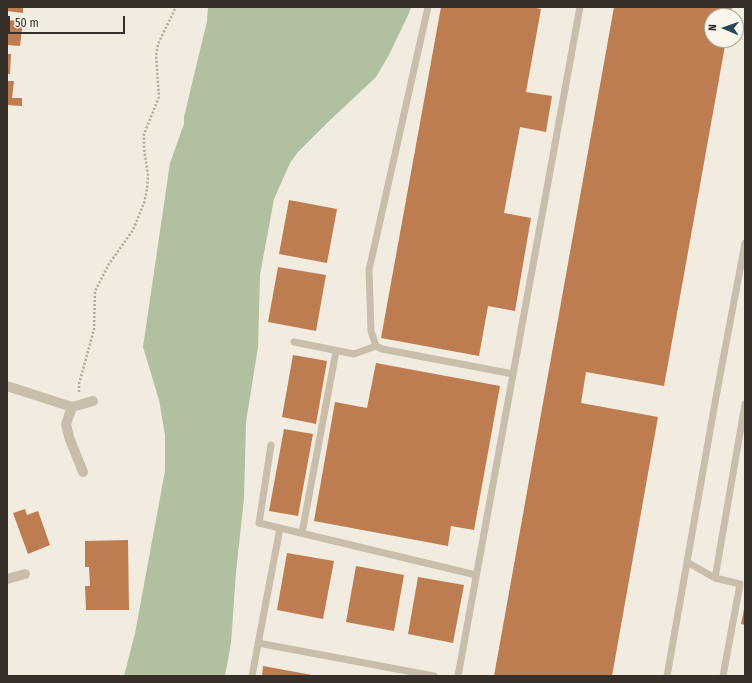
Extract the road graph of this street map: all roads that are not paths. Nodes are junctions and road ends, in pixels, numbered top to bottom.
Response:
1 (428, 7) edge
2 (580, 7) edge
3 (745, 243) edge
4 (294, 342) dead end
5 (376, 346) junction
6 (336, 351) junction
7 (513, 374) junction
8 (7, 386) edge
9 (93, 401) dead end
10 (745, 404) edge
11 (75, 406) junction
12 (271, 445) dead end
13 (83, 472) dead end
14 (280, 528) junction
15 (302, 533) junction
16 (687, 562) junction
17 (25, 574) dead end
18 (476, 575) junction
19 (715, 578) junction
20 (7, 579) edge
21 (258, 643) junction
22 (252, 676) edge
23 (434, 676) edge
24 (458, 676) edge
25 (667, 676) edge
26 (723, 676) edge

1 - 5 lane
2 - 7 lane
3 - 16 lane
4 - 6 lane
5 - 6 lane
5 - 7 lane
6 - 15 lane
7 - 18 lane
8 - 11 street
9 - 11 street
10 - 19 lane
11 - 13 street
12 - 14 lane
14 - 15 lane
14 - 21 lane
15 - 18 lane
16 - 19 lane
16 - 25 lane
17 - 20 street
18 - 24 lane
19 - 26 lane
21 - 22 lane
21 - 23 lane

